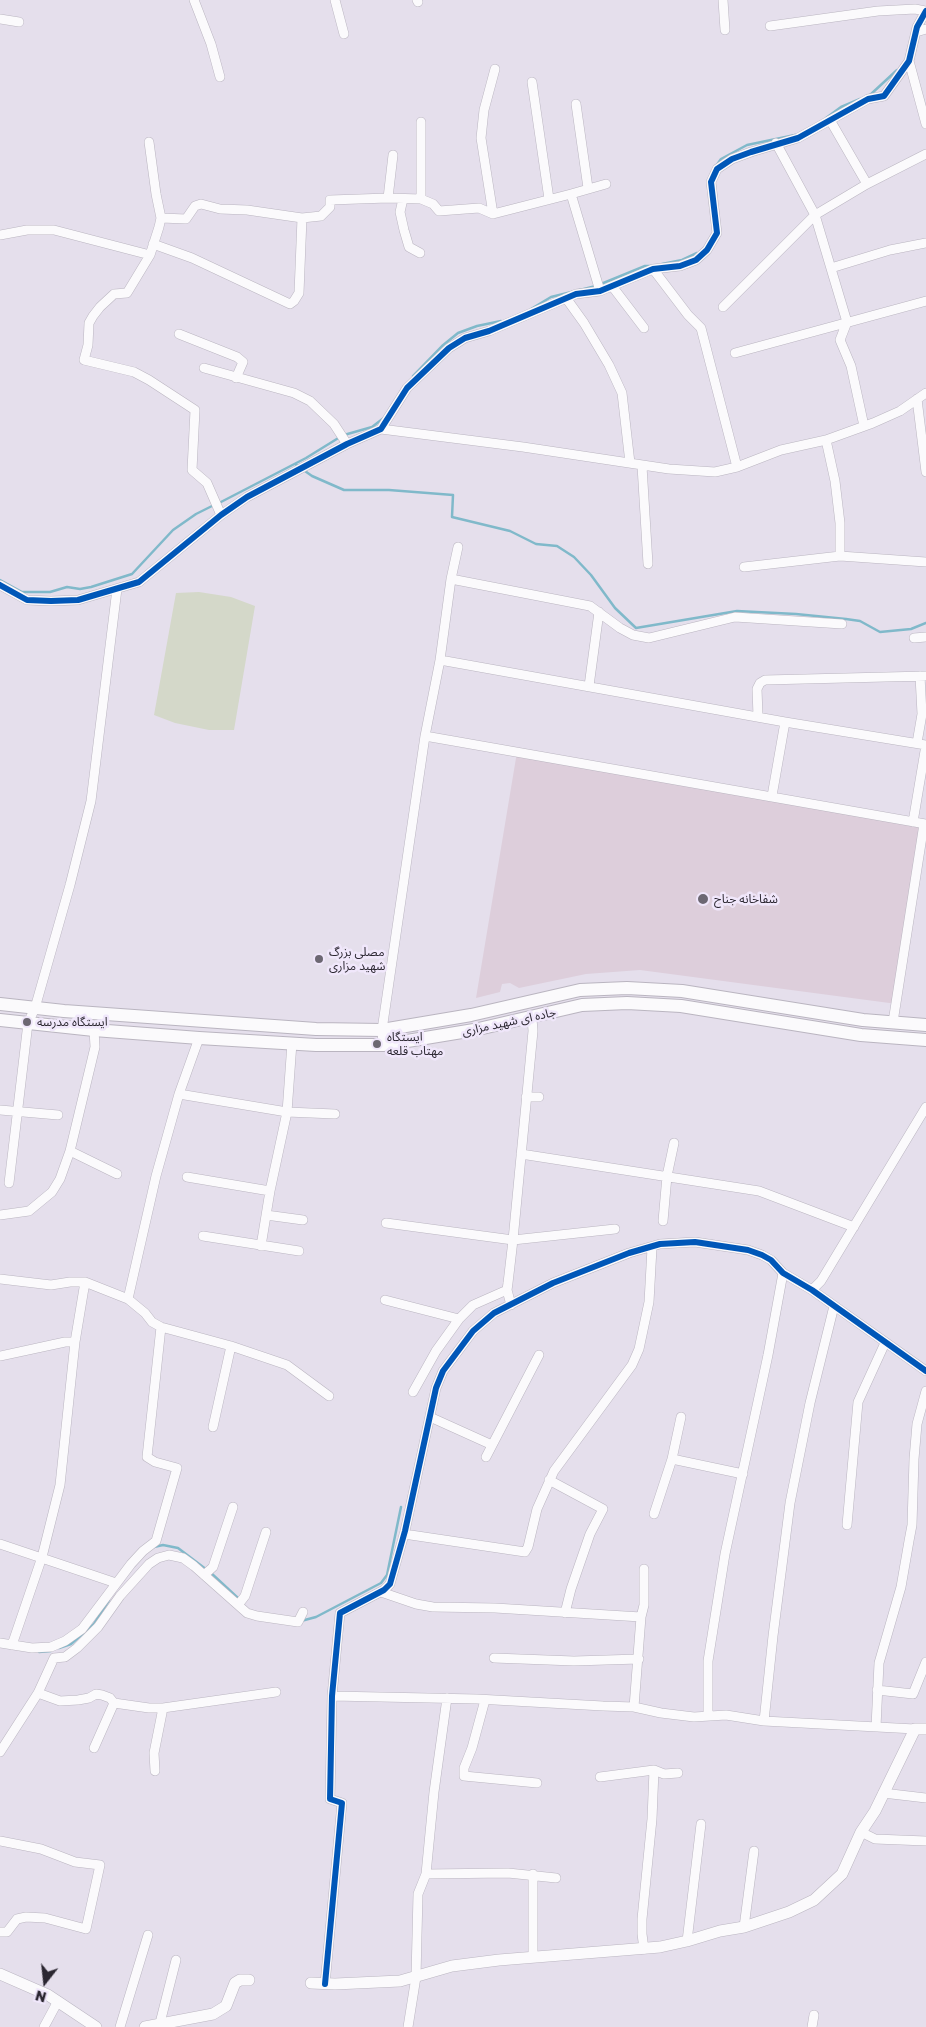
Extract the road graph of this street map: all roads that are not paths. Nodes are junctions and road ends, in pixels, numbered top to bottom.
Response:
1 (194, 0) edge
2 (335, 0) edge
3 (723, 0) edge
4 (926, 11) edge
5 (0, 20) edge
6 (19, 22) dead end
7 (770, 26) dead end
8 (926, 29) edge
9 (725, 30) dead end
10 (916, 32) junction
11 (344, 34) dead end
12 (909, 61) junction
13 (495, 69) dead end
14 (220, 77) dead end
15 (532, 82) dead end
16 (922, 92) edge
17 (576, 104) dead end
18 (830, 120) junction
19 (421, 122) dead end
20 (926, 124) edge
21 (149, 142) dead end
22 (776, 143) junction
23 (926, 154) edge
24 (393, 155) dead end
25 (606, 184) dead end
26 (867, 184) junction
27 (588, 188) junction
28 (571, 194) junction
29 (388, 198) junction
30 (403, 199) junction
31 (421, 199) junction
32 (549, 199) junction
33 (493, 214) junction
34 (815, 215) junction
35 (161, 218) junction
36 (302, 218) junction
37 (0, 234) edge
38 (926, 243) edge
39 (152, 244) junction
40 (420, 253) dead end
41 (150, 255) junction
42 (653, 268) junction
43 (830, 268) junction
44 (612, 286) junction
45 (600, 291) junction
46 (566, 298) junction
47 (926, 302) edge
48 (723, 307) dead end
49 (847, 322) junction
50 (644, 328) dead end
51 (179, 334) dead end
52 (735, 353) dead end
53 (204, 368) dead end
54 (236, 378) junction
55 (926, 393) edge
56 (917, 399) junction
57 (864, 426) junction
58 (381, 429) junction
59 (826, 440) junction
60 (347, 444) junction
61 (630, 463) junction
62 (642, 466) junction
63 (737, 467) junction
64 (926, 472) edge
65 (221, 515) junction
66 (458, 547) dead end
67 (840, 556) junction
68 (926, 562) edge
69 (648, 564) dead end
70 (744, 568) dead end
71 (451, 579) junction
72 (0, 585) edge
73 (117, 590) junction
74 (599, 612) junction
75 (842, 624) dead end
76 (926, 637) edge
77 (914, 638) dead end
78 (440, 660) junction
79 (923, 676) edge
80 (588, 686) junction
81 (758, 716) junction
82 (785, 722) junction
83 (425, 736) junction
84 (917, 742) junction
85 (772, 796) junction
86 (913, 822) junction
87 (925, 824) edge
88 (922, 865) edge
89 (0, 1004) edge
90 (36, 1008) junction
91 (784, 1008) junction
92 (532, 1018) junction
93 (0, 1020) edge
94 (782, 1022) junction
95 (893, 1022) junction
96 (28, 1023) junction
97 (926, 1024) edge
98 (94, 1030) junction
99 (382, 1030) junction
100 (199, 1038) junction
101 (926, 1040) edge
102 (292, 1043) junction
103 (383, 1045) junction
104 (179, 1094) junction
105 (526, 1097) junction
106 (539, 1097) dead end
107 (926, 1107) edge
108 (0, 1110) edge
109 (17, 1112) junction
110 (287, 1112) junction
111 (336, 1114) dead end
112 (58, 1115) dead end
113 (674, 1143) dead end
114 (70, 1151) junction
115 (521, 1154) junction
116 (117, 1174) dead end
117 (668, 1176) junction
118 (187, 1177) dead end
119 (9, 1183) dead end
120 (270, 1191) junction
121 (0, 1215) edge
122 (266, 1215) junction
123 (303, 1220) dead end
124 (663, 1221) dead end
125 (386, 1222) dead end
126 (854, 1227) junction
127 (615, 1229) dead end
128 (203, 1236) dead end
129 (513, 1240) junction
130 (261, 1246) junction
131 (652, 1248) junction
132 (299, 1251) dead end
133 (783, 1273) junction
134 (0, 1279) edge
135 (85, 1282) junction
136 (816, 1286) junction
137 (507, 1290) junction
138 (128, 1299) junction
139 (385, 1300) dead end
140 (510, 1303) junction
141 (834, 1306) junction
142 (459, 1319) junction
143 (162, 1327) junction
144 (75, 1342) junction
145 (885, 1343) junction
146 (231, 1346) junction
147 (539, 1355) dead end
148 (0, 1356) edge
149 (926, 1371) edge
150 (926, 1391) edge
151 (413, 1392) dead end
152 (329, 1396) dead end
153 (430, 1416) junction
154 (681, 1417) dead end
155 (213, 1427) dead end
156 (492, 1444) junction
157 (486, 1457) dead end
158 (672, 1459) junction
159 (743, 1474) junction
160 (549, 1480) junction
161 (233, 1507) dead end
162 (654, 1514) dead end
163 (847, 1525) dead end
164 (266, 1532) dead end
165 (404, 1534) junction
166 (0, 1544) edge
167 (154, 1553) junction
168 (42, 1557) junction
169 (644, 1569) dead end
170 (204, 1575) junction
171 (116, 1583) junction
172 (381, 1592) junction
173 (238, 1606) junction
174 (303, 1612) dead end
175 (565, 1613) junction
176 (641, 1617) junction
177 (0, 1643) edge
178 (12, 1645) junction
179 (494, 1658) dead end
180 (638, 1659) junction
181 (926, 1662) edge
182 (877, 1690) junction
183 (276, 1692) dead end
184 (38, 1693) junction
185 (332, 1696) junction
186 (447, 1698) junction
187 (485, 1700) junction
188 (114, 1703) junction
189 (634, 1707) junction
190 (163, 1708) junction
191 (708, 1716) junction
192 (764, 1721) junction
193 (876, 1727) junction
194 (920, 1729) edge
195 (94, 1748) dead end
196 (0, 1751) edge
197 (654, 1770) junction
198 (155, 1771) dead end
199 (678, 1773) dead end
200 (600, 1777) dead end
201 (537, 1783) dead end
202 (883, 1793) junction
203 (926, 1798) edge
204 (701, 1824) dead end
205 (861, 1832) junction
206 (0, 1841) edge
207 (926, 1841) edge
208 (754, 1851) dead end
209 (426, 1874) junction
210 (533, 1874) junction
211 (556, 1878) dead end
212 (744, 1927) junction
213 (0, 1932) edge
214 (148, 1935) dead end
215 (687, 1941) junction
216 (644, 1949) junction
217 (533, 1957) junction
218 (176, 1960) dead end
219 (0, 1974) edge
220 (416, 1977) junction
221 (249, 1980) dead end
222 (311, 1983) dead end
223 (325, 1984) junction
224 (58, 2001) junction
225 (814, 2015) dead end
226 (160, 2023) junction
227 (44, 2027) edge
228 (96, 2027) edge
229 (120, 2027) edge
230 (145, 2027) edge
231 (408, 2027) edge
232 (812, 2027) edge

1 - 14 street
2 - 11 street
3 - 9 street
4 - 7 street
4 - 10 street
5 - 6 street
8 - 10 street
10 - 12 street
12 - 16 street
12 - 18 street
13 - 33 street
15 - 32 street
16 - 20 street
17 - 27 street
18 - 22 street
18 - 26 street
19 - 31 street
21 - 35 street
22 - 34 street
22 - 42 street
23 - 26 street
24 - 29 street
25 - 27 street
26 - 34 street
27 - 28 street
28 - 32 street
28 - 45 street
29 - 30 street
29 - 36 street
30 - 31 street
30 - 40 street
31 - 33 street
32 - 33 street
34 - 43 street
34 - 48 street
35 - 36 street
35 - 39 street
36 - 39 street
37 - 41 street
38 - 43 street
39 - 41 street
41 - 65 street
42 - 44 street
42 - 63 street
43 - 49 street
44 - 45 street
44 - 50 street
45 - 46 street
46 - 58 street
46 - 61 street
47 - 49 street
49 - 52 street
49 - 57 street
51 - 54 street
53 - 54 street
54 - 60 street
55 - 56 street
56 - 57 street
56 - 64 street
57 - 59 street
58 - 60 street
58 - 61 street
59 - 63 street
59 - 67 street
60 - 65 street
61 - 62 street
62 - 63 street
62 - 69 street
65 - 73 street
66 - 71 street
67 - 68 street
67 - 70 street
71 - 74 street
71 - 78 street
72 - 73 street
73 - 90 street
74 - 75 street
74 - 80 street
76 - 77 street
78 - 80 street
78 - 83 street
79 - 81 street
79 - 84 street
80 - 81 street
81 - 82 street
82 - 84 street
82 - 85 street
83 - 85 street
83 - 99 street
84 - 86 street
85 - 86 street
86 - 87 street
87 - 88 street
88 - 95 street
89 - 90 main road, جاده ای شهید مزاری
90 - 96 street
90 - 99 main road, جاده ای شهید مزاری
91 - 94 main road
91 - 95 main road, جاده ای شهید مزاری
91 - 99 main road, جاده ای شهید مزاری
92 - 94 main road, جاده ای شهید مزاری
92 - 103 main road, جاده ای شهید مزاری
92 - 105 street
93 - 96 main road, جاده ای شهید مزاری
94 - 101 main road, جاده ای شهید مزاری
95 - 97 main road, جاده ای شهید مزاری
96 - 98 main road, جاده ای شهید مزاری
96 - 109 street
98 - 100 main road, جاده ای شهید مزاری
98 - 114 street
99 - 103 street
100 - 102 main road, جاده ای شهید مزاری
100 - 104 street
102 - 103 main road, جاده ای شهید مزاری
102 - 110 street
104 - 110 street
104 - 138 street
105 - 106 street
105 - 115 street
107 - 126 street
108 - 109 street
109 - 112 street
109 - 119 street
110 - 111 street
110 - 120 street
113 - 117 street
114 - 116 street
114 - 121 street
115 - 117 street
115 - 129 street
117 - 124 street
117 - 126 street
118 - 120 street
120 - 122 street
122 - 123 street
122 - 130 street
125 - 129 street
126 - 136 street
127 - 129 street
128 - 130 street
129 - 137 street
130 - 132 street
131 - 133 street
131 - 140 street
131 - 160 street
133 - 136 street
133 - 159 street
134 - 135 street
135 - 138 street
135 - 144 street
136 - 141 street
137 - 140 street
137 - 142 street
138 - 143 street
139 - 142 street
140 - 153 street
141 - 145 street
141 - 192 street
142 - 151 street
143 - 146 street
143 - 167 street
144 - 148 street
144 - 168 street
145 - 149 street
145 - 163 street
146 - 152 street
146 - 155 street
147 - 156 street
150 - 182 street
153 - 156 street
153 - 165 street
154 - 158 street
156 - 157 street
158 - 159 street
158 - 162 street
159 - 191 street
160 - 165 street
160 - 175 street
161 - 170 street
164 - 173 street
165 - 172 street
166 - 168 street
167 - 170 street
167 - 171 street
167 - 184 street
168 - 171 street
168 - 178 street
169 - 176 street
170 - 173 street
171 - 178 street
172 - 175 street
172 - 185 street
173 - 174 street
175 - 176 street
176 - 180 street
177 - 178 street
179 - 180 street
180 - 189 street
181 - 182 street
182 - 193 street
183 - 190 street
184 - 188 street
184 - 196 street
185 - 186 street
185 - 223 street
186 - 187 street
186 - 209 street
187 - 189 street
187 - 201 street
188 - 190 street
188 - 195 street
189 - 191 street
190 - 198 street
191 - 192 street
192 - 193 street
193 - 194 street
194 - 202 street
197 - 199 street
197 - 200 street
197 - 216 street
202 - 203 street
202 - 205 street
204 - 215 street
205 - 207 street
205 - 212 street
206 - 213 street
208 - 212 street
209 - 210 street
209 - 220 street
210 - 211 street
210 - 217 street
212 - 215 street
214 - 229 street
215 - 216 street
216 - 217 street
217 - 220 street
218 - 226 street
219 - 224 street
220 - 223 street
220 - 231 street
221 - 226 street
222 - 223 street
224 - 227 street
224 - 228 street
225 - 232 street
226 - 230 street

